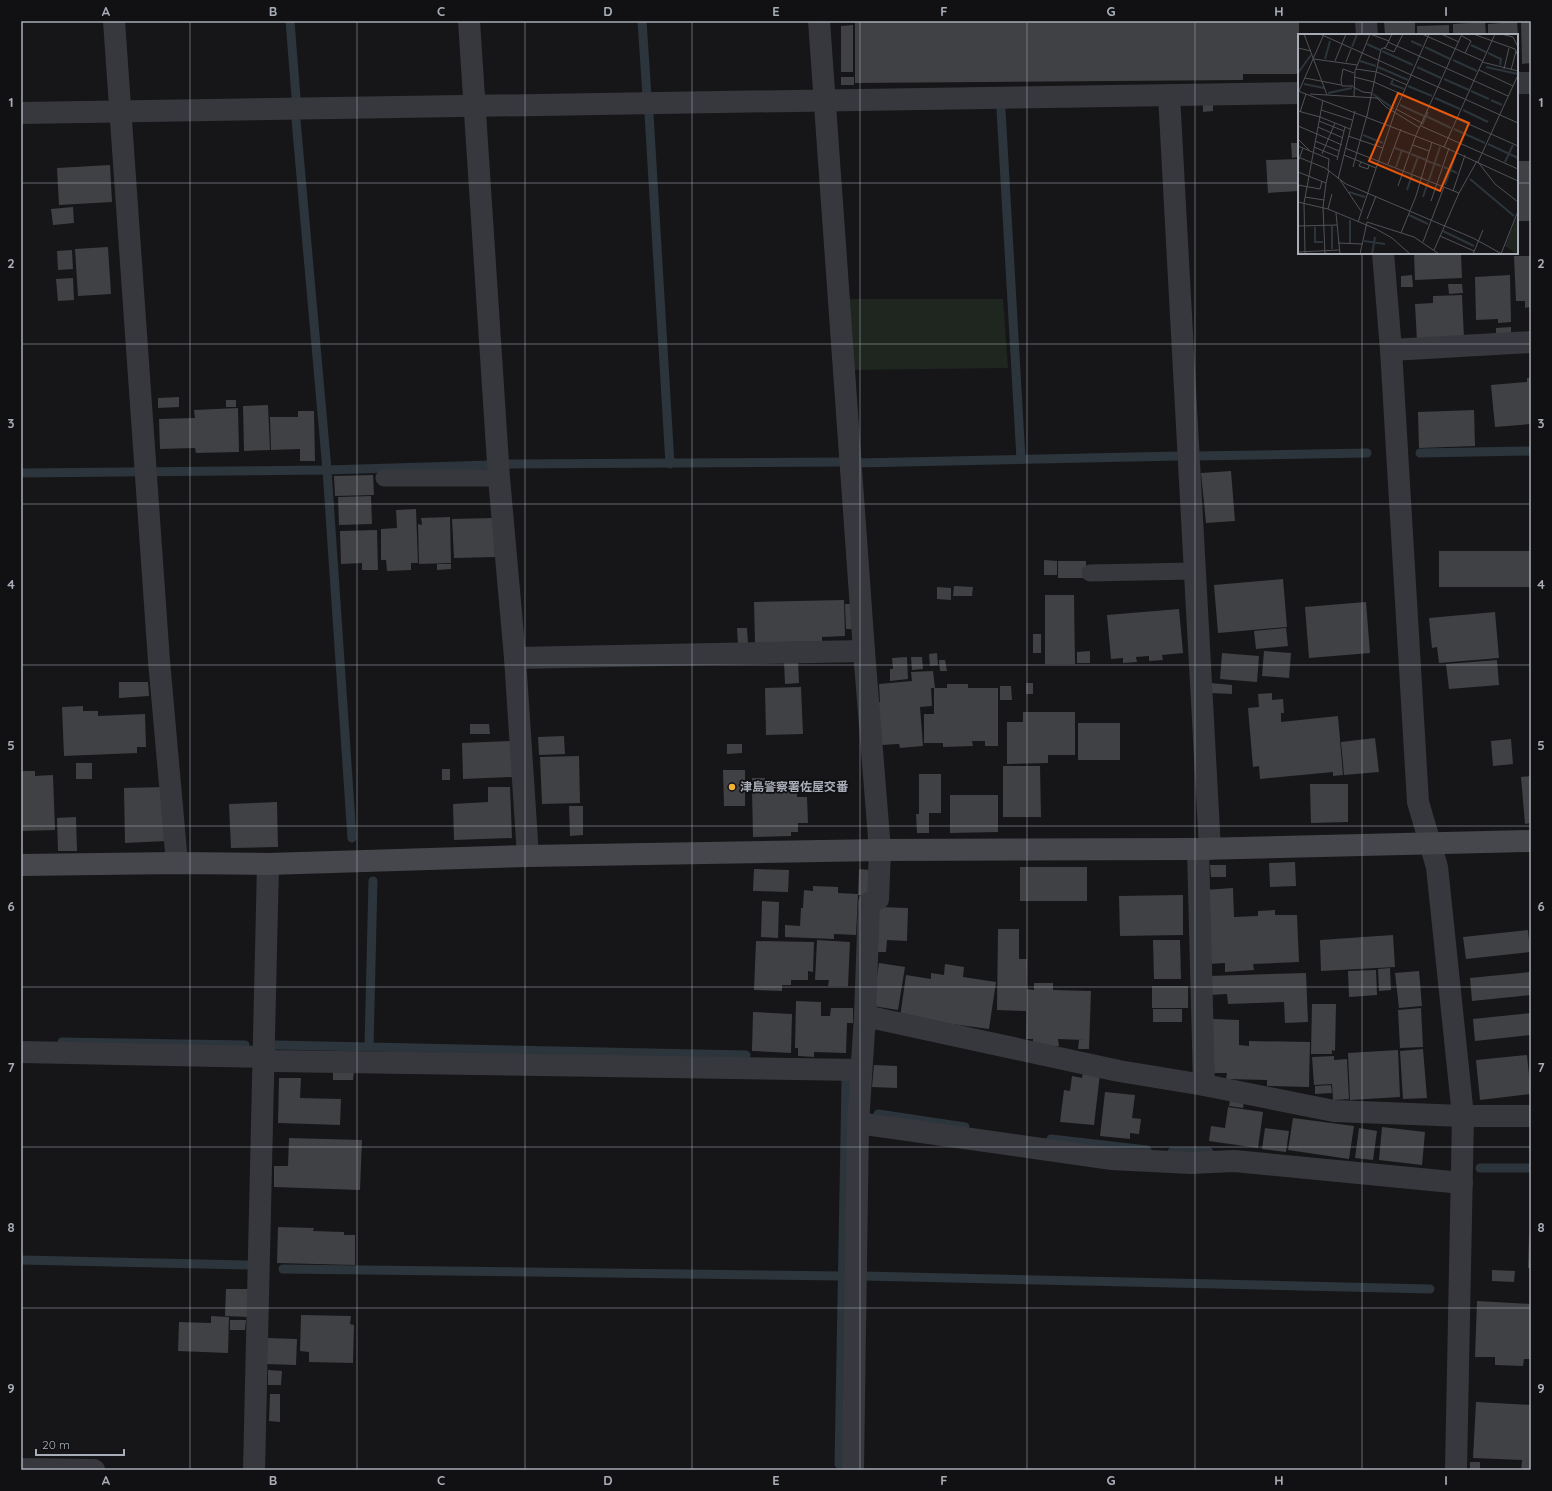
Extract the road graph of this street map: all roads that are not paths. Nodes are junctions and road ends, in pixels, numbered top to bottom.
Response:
1 (114, 21) edge
2 (469, 21) edge
3 (820, 21) edge
4 (1366, 21) edge
5 (1367, 34) edge
6 (1518, 83) edge
7 (1531, 83) edge
8 (1298, 93) edge
9 (1169, 95) junction
10 (824, 100) junction
11 (475, 107) junction
12 (21, 113) edge
13 (120, 113) junction
14 (1383, 254) edge
15 (1531, 342) edge
16 (1391, 350) junction
17 (384, 478) dead end
18 (499, 478) junction
19 (1195, 571) junction
20 (1090, 573) dead end
21 (864, 651) junction
22 (515, 658) junction
23 (1531, 841) edge
24 (1431, 843) junction
25 (1204, 849) junction
26 (880, 850) junction
27 (528, 856) junction
28 (178, 863) junction
29 (268, 864) junction
30 (21, 865) edge
31 (865, 1016) junction
32 (21, 1052) edge
33 (264, 1058) junction
34 (862, 1070) junction
35 (1204, 1085) junction
36 (1463, 1116) junction
37 (1531, 1116) edge
38 (858, 1123) junction
39 (1462, 1183) junction
40 (21, 1469) edge
41 (94, 1470) edge
42 (254, 1470) edge
43 (853, 1470) edge
44 (1456, 1470) edge

1 - 13 street
2 - 11 street
3 - 10 street
4 - 5 street
6 - 7 street
8 - 9 street
9 - 10 street
9 - 19 street
10 - 11 street
10 - 21 street
11 - 13 street
11 - 18 street
12 - 13 street
13 - 28 street
14 - 16 street
15 - 16 street
16 - 24 street
17 - 18 lane
18 - 22 street
19 - 20 lane
19 - 25 street
21 - 22 street
21 - 26 street
22 - 27 street
23 - 24 street
24 - 25 street
24 - 36 street
25 - 26 street
25 - 35 street
26 - 27 street
26 - 31 street
27 - 29 street
28 - 29 street
28 - 30 street
29 - 33 street
31 - 34 street
31 - 35 street
32 - 33 street
33 - 34 street
33 - 42 street
34 - 38 street
35 - 36 street
36 - 37 street
36 - 39 street
38 - 39 street
38 - 43 street
39 - 44 street
40 - 41 street

